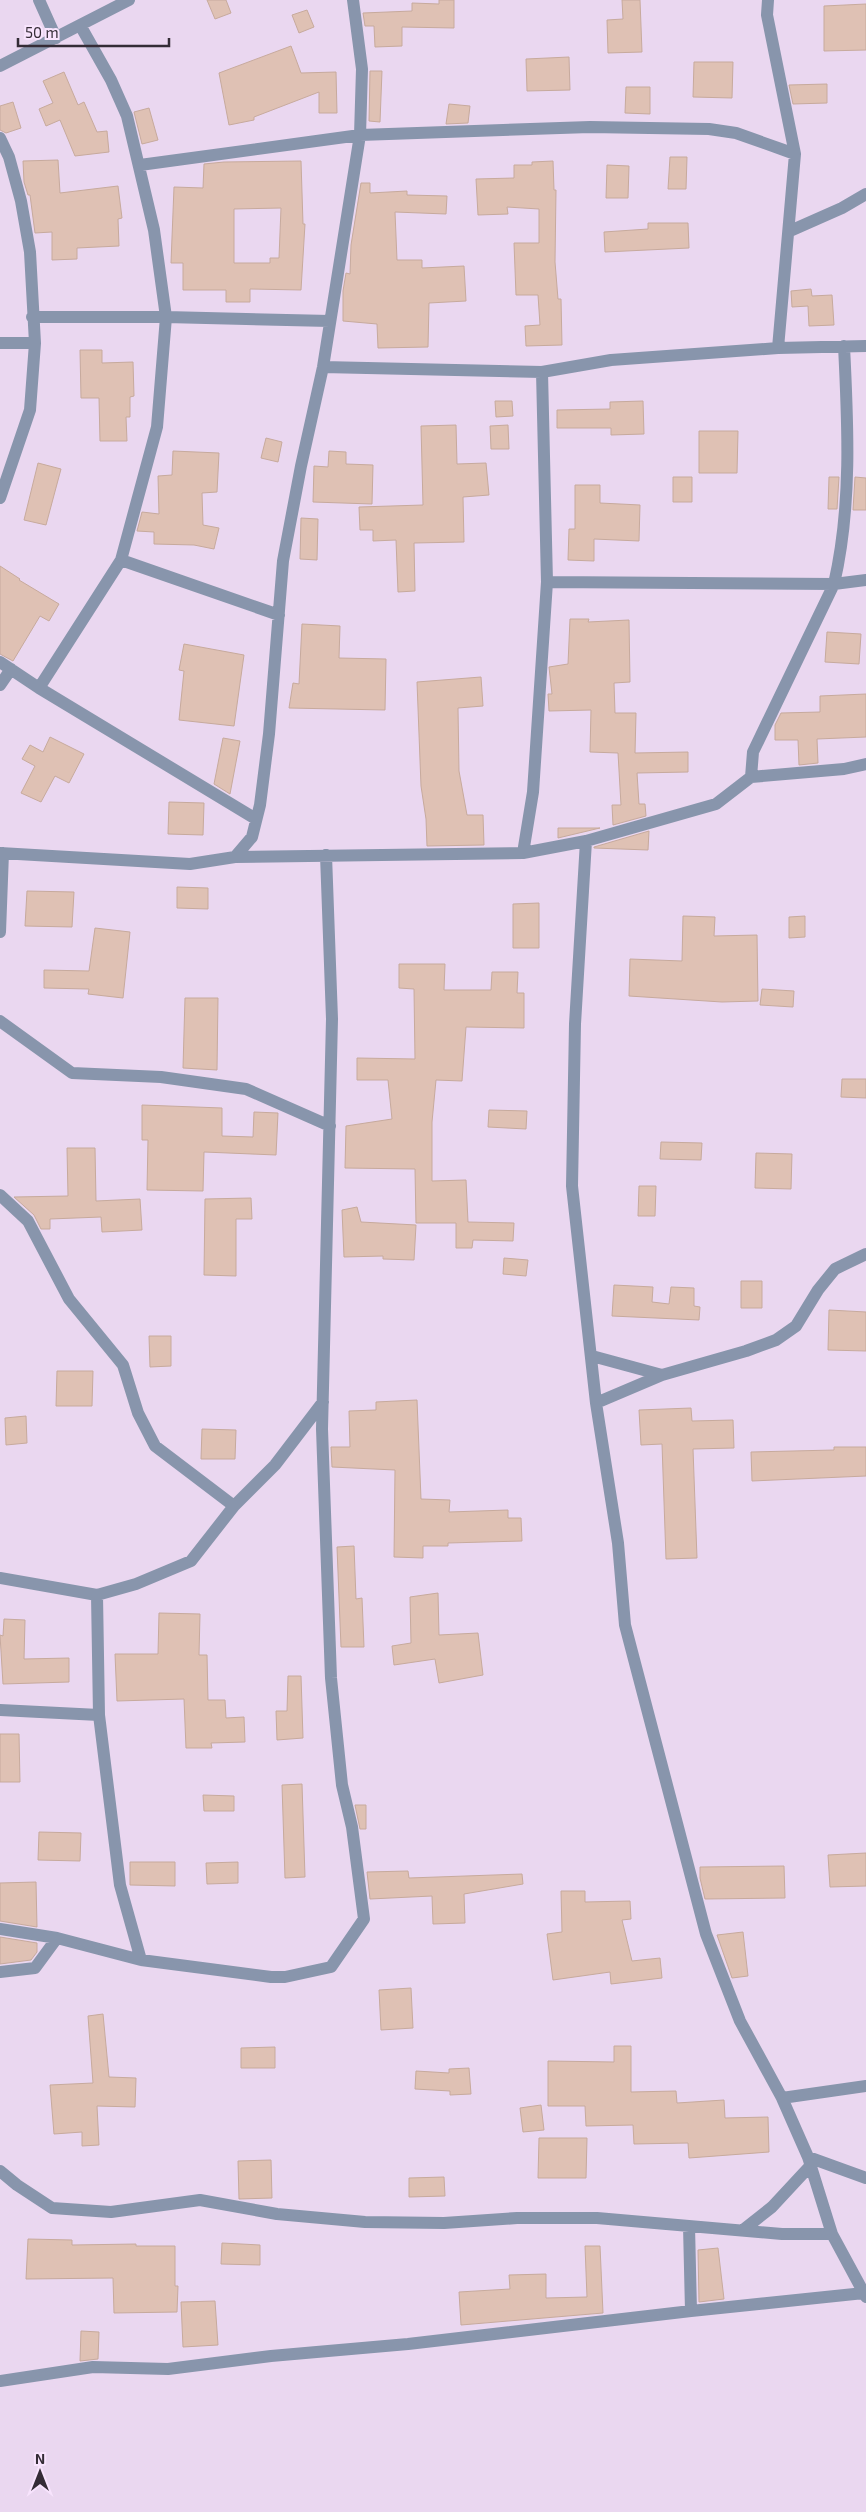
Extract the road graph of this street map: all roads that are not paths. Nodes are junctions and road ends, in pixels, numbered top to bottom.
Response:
1 (40, 0) edge
2 (129, 0) edge
3 (353, 0) edge
4 (768, 0) edge
5 (80, 25) junction
6 (56, 38) junction
7 (0, 66) edge
8 (360, 135) junction
9 (0, 138) edge
10 (795, 154) junction
11 (140, 165) junction
12 (866, 194) edge
13 (790, 231) junction
14 (32, 317) junction
15 (166, 317) junction
16 (330, 321) junction
17 (0, 343) edge
18 (34, 343) junction
19 (844, 346) junction
20 (866, 346) edge
21 (778, 348) junction
22 (323, 367) junction
23 (542, 372) junction
24 (0, 498) edge
25 (121, 560) junction
26 (866, 580) edge
27 (547, 582) junction
28 (834, 584) junction
29 (279, 616) junction
30 (0, 662) edge
31 (11, 669) junction
32 (0, 685) edge
33 (39, 688) junction
34 (866, 764) edge
35 (751, 778) junction
36 (256, 819) junction
37 (586, 841) junction
38 (1, 853) edge
39 (523, 853) junction
40 (326, 855) junction
41 (235, 857) junction
42 (0, 932) edge
43 (0, 1021) edge
44 (330, 1126) junction
45 (0, 1195) edge
46 (866, 1254) edge
47 (592, 1356) junction
48 (662, 1374) junction
49 (323, 1402) junction
50 (596, 1403) junction
51 (234, 1506) junction
52 (0, 1578) edge
53 (97, 1595) junction
54 (0, 1710) edge
55 (99, 1715) junction
56 (0, 1929) edge
57 (57, 1938) junction
58 (141, 1960) junction
59 (0, 1972) edge
60 (866, 2086) edge
61 (782, 2098) junction
62 (809, 2161) junction
63 (0, 2171) edge
64 (866, 2178) edge
65 (689, 2226) junction
66 (742, 2230) junction
67 (832, 2234) junction
68 (865, 2295) edge
69 (691, 2311) junction
70 (0, 2381) edge

1 - 6 street
2 - 5 street
3 - 8 street
4 - 10 street
5 - 6 street
5 - 11 street
6 - 7 street
8 - 10 street
8 - 11 street
8 - 16 street
9 - 14 street
10 - 13 street
11 - 15 street
12 - 13 street
13 - 21 street
14 - 15 street
14 - 18 street
15 - 16 street
15 - 25 street
16 - 22 street
17 - 18 street
18 - 24 street
19 - 20 street
19 - 21 street
19 - 28 street
21 - 23 street
22 - 23 street
22 - 29 street
23 - 27 street
25 - 29 street
25 - 33 street
26 - 28 street
27 - 28 street
27 - 39 street
28 - 35 street
29 - 36 street
30 - 31 street
31 - 32 street
31 - 33 street
33 - 36 street
34 - 35 street
35 - 37 street
36 - 41 street
37 - 39 street
37 - 47 street
38 - 41 street
38 - 42 street
39 - 40 street
40 - 41 street
40 - 44 street
43 - 44 street
44 - 49 street
45 - 51 street
46 - 48 street
47 - 48 street
47 - 50 street
48 - 50 street
49 - 51 street
49 - 58 street
50 - 61 street
51 - 53 street
52 - 53 street
53 - 55 street
54 - 55 street
55 - 58 street
56 - 57 street
57 - 58 street
57 - 59 street
60 - 61 street
61 - 62 street
62 - 64 street
62 - 66 street
62 - 67 street
63 - 65 street
65 - 66 street
65 - 69 street
66 - 67 street
67 - 68 street
68 - 69 street
69 - 70 street

